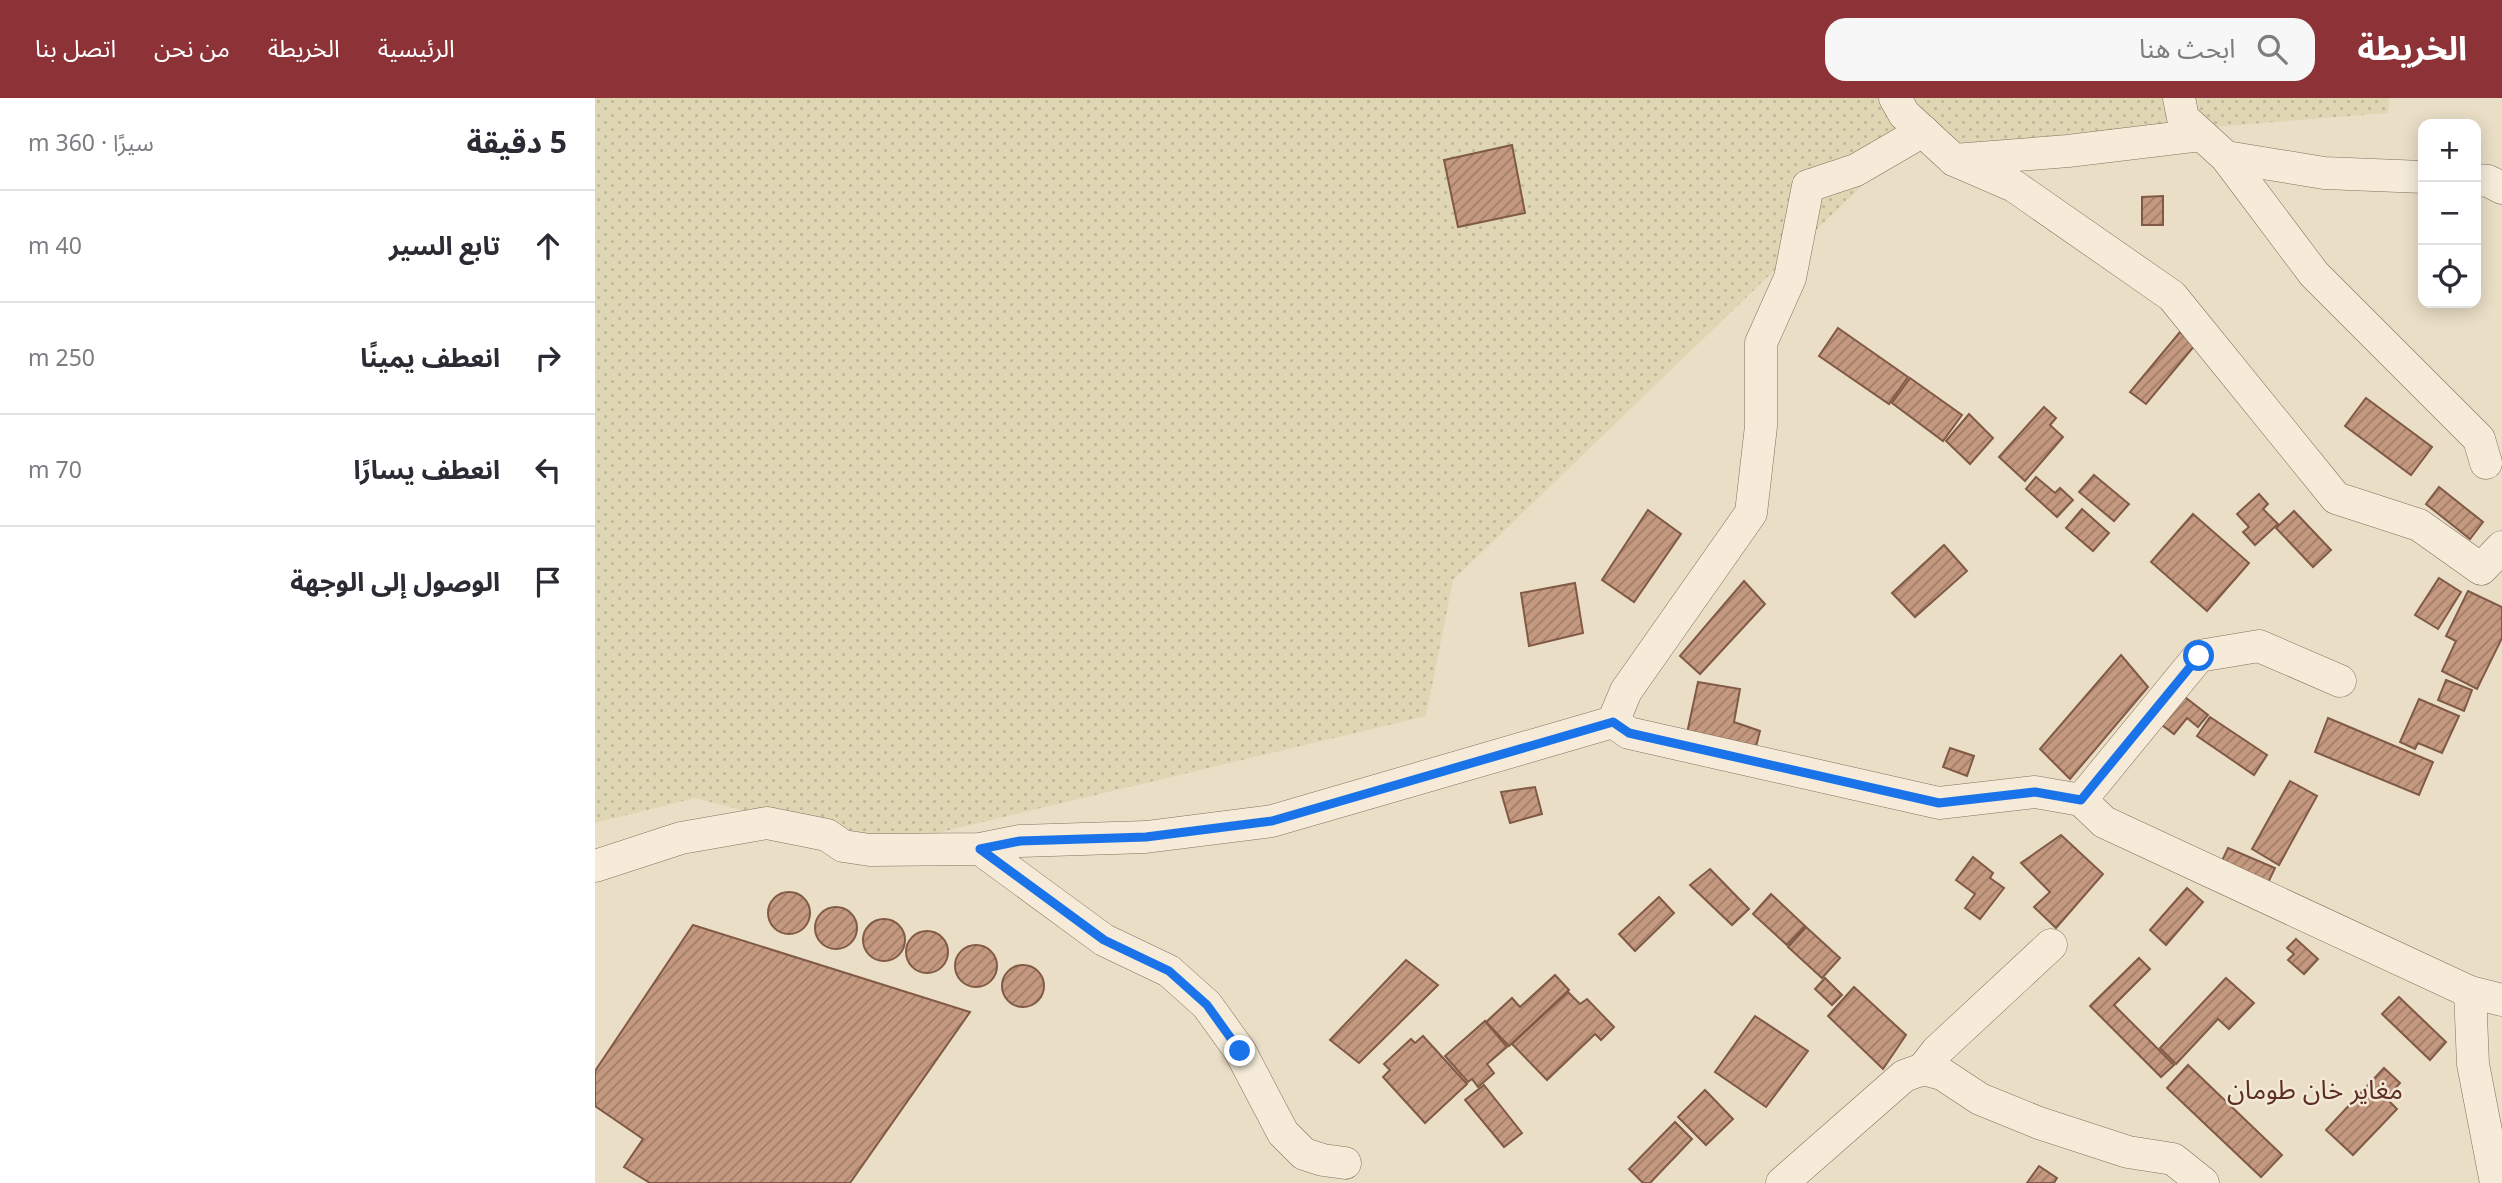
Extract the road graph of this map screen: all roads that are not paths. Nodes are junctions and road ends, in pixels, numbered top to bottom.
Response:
1 (1895, 98) edge
2 (2179, 98) edge
3 (1923, 131) junction
4 (2201, 135) junction
5 (2226, 157) junction
6 (1954, 160) junction
7 (2418, 177) edge
8 (2481, 180) edge
9 (2502, 188) edge
10 (2486, 463) dead end
11 (2502, 547) edge
12 (2340, 681) dead end
13 (1613, 722) junction
14 (2081, 800) junction
15 (980, 849) junction
16 (595, 866) edge
17 (2051, 945) dead end
18 (2470, 992) junction
19 (2502, 1000) edge
20 (1923, 1069) junction
21 (1345, 1163) dead end
22 (1782, 1183) edge
23 (2203, 1183) edge
24 (2496, 1183) edge

1 - 3 street
2 - 4 street
3 - 6 street
3 - 13 street
4 - 5 street
4 - 6 street
5 - 7 street
5 - 10 street
6 - 11 street
8 - 9 street
12 - 14 street
13 - 14 street
13 - 15 street
14 - 18 street
15 - 16 street
15 - 21 street
17 - 20 street
18 - 19 street
18 - 24 street
20 - 22 street
20 - 23 street

